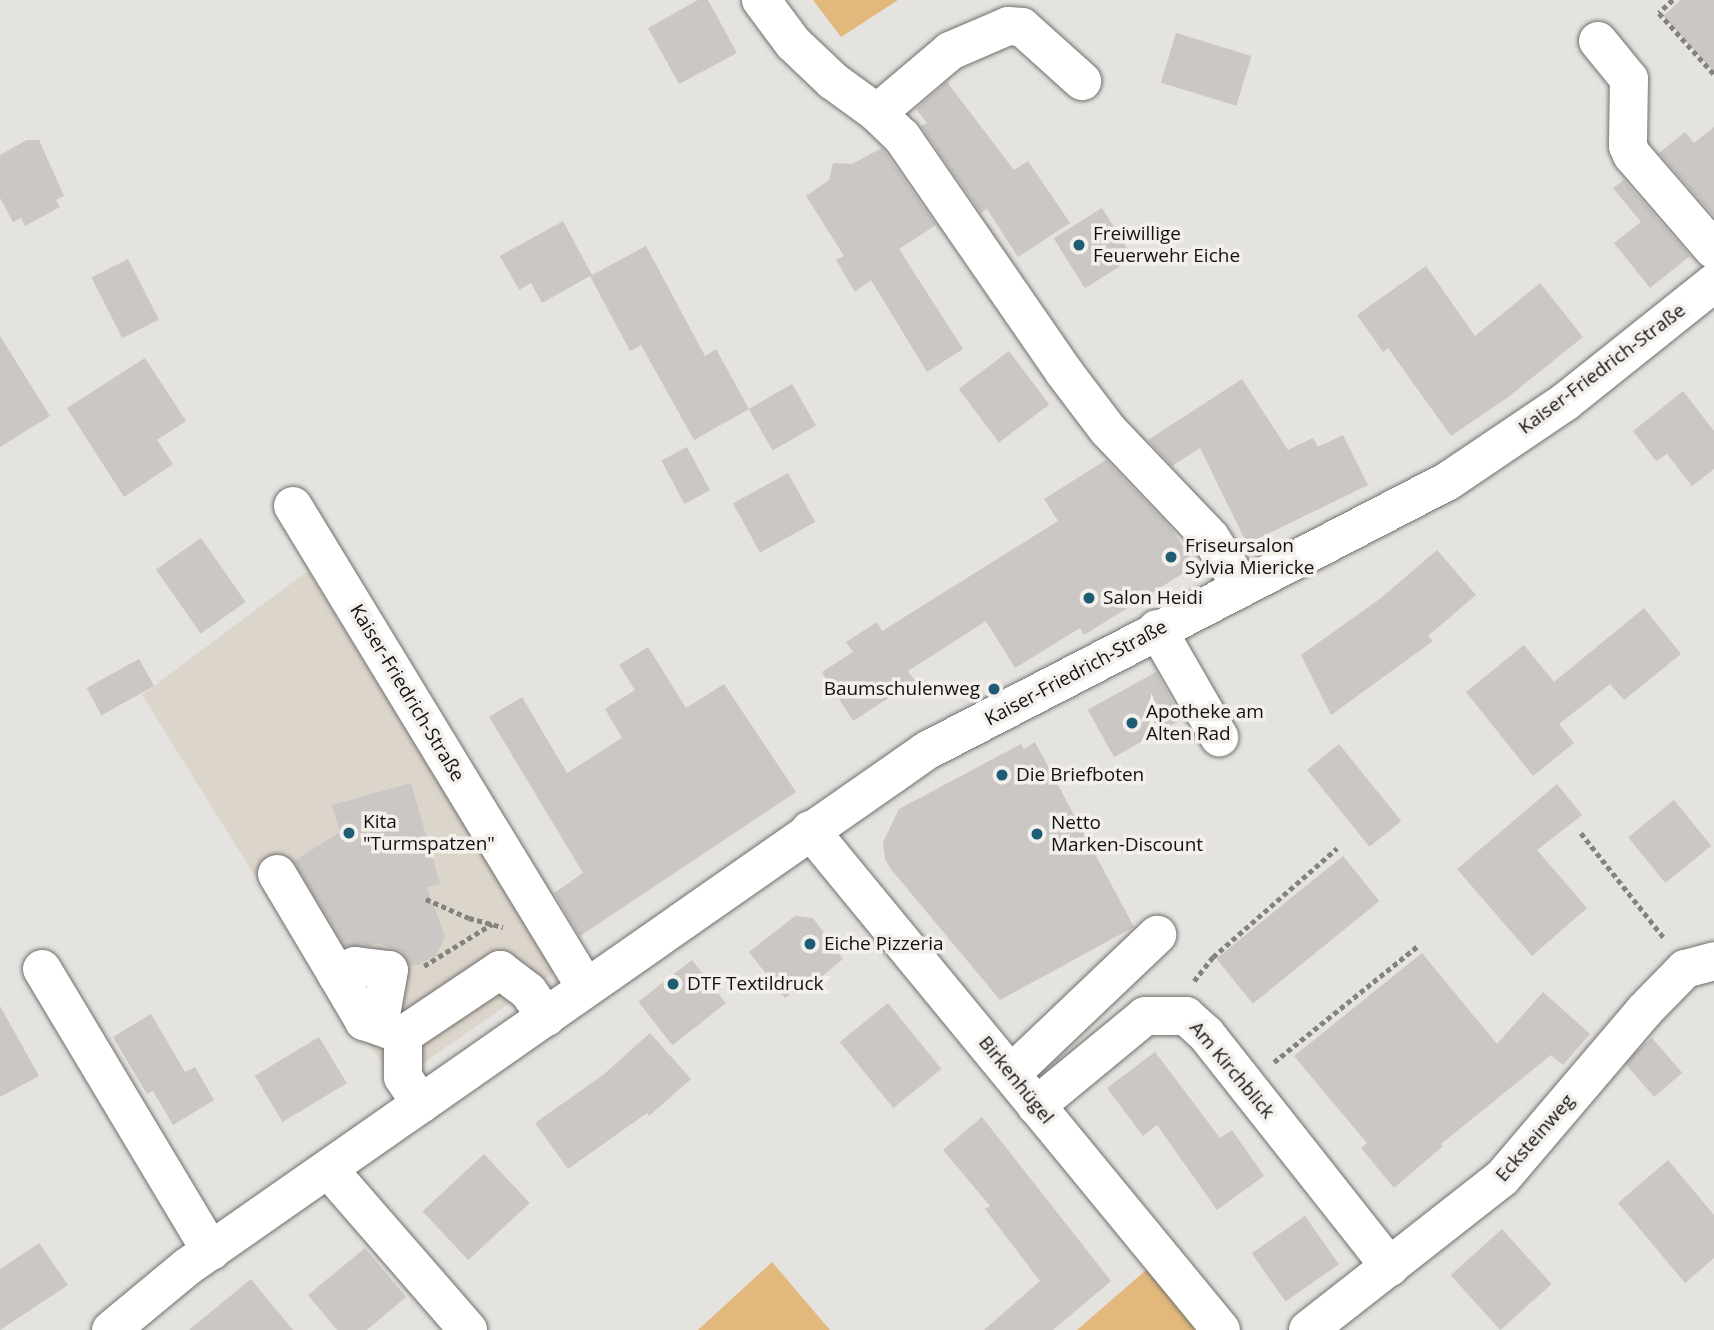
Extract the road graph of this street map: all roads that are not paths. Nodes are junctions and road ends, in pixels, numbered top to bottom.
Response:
1 (761, 0) edge
2 (1598, 41) dead end
3 (1082, 81) dead end
4 (877, 113) junction
5 (1714, 250) edge
6 (1714, 283) edge
7 (293, 506) dead end
8 (1242, 587) junction
9 (1157, 629) junction
10 (1219, 737) dead end
11 (810, 830) junction
12 (277, 874) dead end
13 (1157, 935) dead end
14 (1700, 965) edge
15 (42, 970) dead end
16 (586, 988) junction
17 (546, 1017) junction
18 (391, 1030) junction
19 (1011, 1074) junction
20 (421, 1104) junction
21 (1036, 1106) junction
22 (329, 1170) junction
23 (211, 1251) junction
24 (1390, 1267) junction
25 (111, 1330) edge
26 (468, 1330) edge
27 (1221, 1330) edge
28 (1308, 1330) edge

1 - 4 street
2 - 5 street
3 - 4 street
4 - 8 street
6 - 8 street, Kaiser-Friedrich-Straße
7 - 16 street, Kaiser-Friedrich-Straße
8 - 9 street, Kaiser-Friedrich-Straße
9 - 10 street
9 - 11 street, Kaiser-Friedrich-Straße
11 - 16 street, Kaiser-Friedrich-Straße
11 - 19 street, Birkenhügel
12 - 18 street
13 - 19 street
14 - 24 street, Ecksteinweg
15 - 23 street
16 - 17 street, Kaiser-Friedrich-Straße
17 - 18 street
17 - 20 street, Kaiser-Friedrich-Straße
18 - 20 street
19 - 21 street, Birkenhügel
20 - 22 street, Kaiser-Friedrich-Straße
21 - 24 street, Am Kirchblick
21 - 27 street, Birkenhügel
22 - 23 street, Kaiser-Friedrich-Straße
22 - 26 street
23 - 25 street, Kaiser-Friedrich-Straße
24 - 28 street, Ecksteinweg

